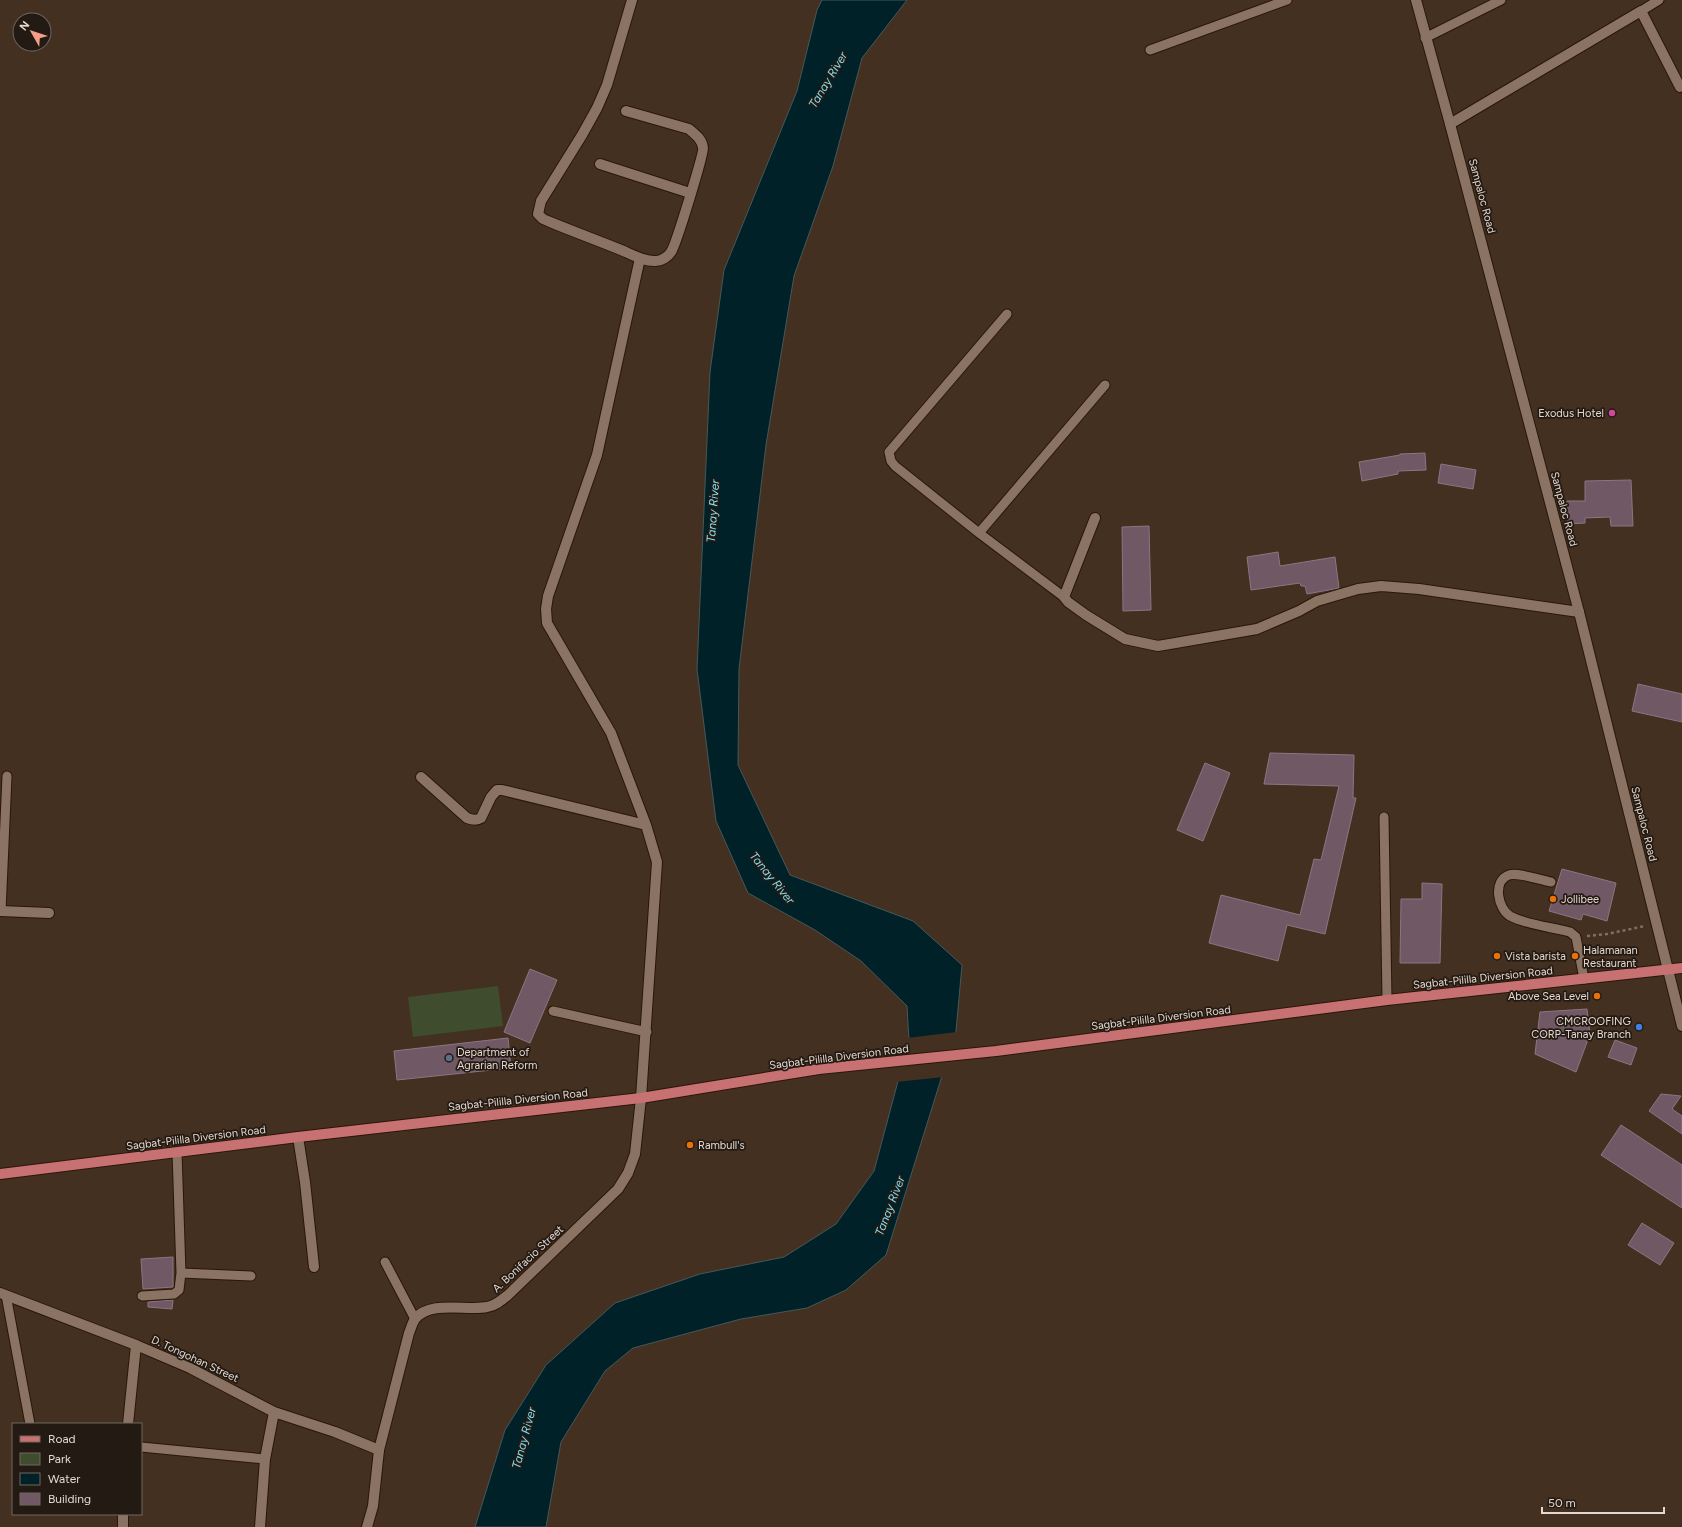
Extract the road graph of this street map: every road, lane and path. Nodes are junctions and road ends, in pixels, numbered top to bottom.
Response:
1 (632, 0) edge
2 (1287, 0) edge
3 (1416, 0) edge
4 (1501, 0) edge
5 (1659, 0) edge
6 (1641, 11) junction
7 (1425, 38) junction
8 (1150, 50) dead end
9 (1681, 88) edge
10 (626, 111) dead end
11 (1450, 124) junction
12 (600, 164) dead end
13 (690, 193) junction
14 (640, 258) junction
15 (1007, 314) dead end
16 (1105, 385) dead end
17 (1095, 518) dead end
18 (979, 533) junction
19 (1064, 597) junction
20 (1579, 612) junction
21 (7, 776) dead end
22 (421, 776) dead end
23 (1384, 817) dead end
24 (646, 825) junction
25 (1551, 882) dead end
26 (0, 911) edge
27 (49, 913) dead end
28 (1656, 924) junction
29 (1576, 937) junction
30 (1667, 968) junction
31 (1682, 968) edge
32 (1584, 979) junction
33 (1387, 1000) junction
34 (553, 1011) dead end
35 (1682, 1026) edge
36 (647, 1032) junction
37 (641, 1098) junction
38 (298, 1137) junction
39 (177, 1152) junction
40 (0, 1174) edge
41 (385, 1262) dead end
42 (314, 1267) dead end
43 (180, 1273) junction
44 (251, 1276) dead end
45 (3, 1294) edge
46 (142, 1296) dead end
47 (415, 1319) junction
48 (136, 1345) junction
49 (274, 1412) junction
50 (30, 1423) edge
51 (128, 1423) edge
52 (142, 1447) edge
53 (379, 1450) junction
54 (265, 1459) junction
55 (123, 1515) edge
56 (123, 1527) edge
57 (260, 1527) edge
58 (367, 1527) edge

1 - 14 street
2 - 8 lane
3 - 7 street, Sampaloc Road
4 - 7 lane
5 - 6 lane
6 - 9 street
6 - 11 street
7 - 11 street, Sampaloc Road
10 - 13 street
11 - 20 street, Sampaloc Road
12 - 13 street
13 - 14 street
14 - 24 street, A. Bonifacio Street
15 - 18 lane
16 - 18 lane
17 - 19 street
18 - 19 lane
19 - 20 street
20 - 28 street, Sampaloc Road
21 - 26 lane
22 - 24 street
23 - 33 lane
24 - 36 street, A. Bonifacio Street
25 - 29 lane
26 - 27 street
28 - 29 path
28 - 30 street, Sampaloc Road
29 - 32 lane
30 - 31 main road, Sagbat-Pililla Diversion Road
30 - 32 main road, Sagbat-Pililla Diversion Road
30 - 35 street, Sampaloc Road
32 - 33 main road, Sagbat-Pililla Diversion Road
33 - 37 main road, Sagbat-Pililla Diversion Road
34 - 36 lane
36 - 37 street, A. Bonifacio Street
37 - 38 main road, Sagbat-Pililla Diversion Road
37 - 47 street, A. Bonifacio Street
38 - 39 main road, Sagbat-Pililla Diversion Road
38 - 42 street
39 - 40 main road, Sagbat-Pililla Diversion Road
39 - 43 lane
41 - 47 lane
43 - 44 lane
43 - 46 lane
45 - 48 street, D. Tongohan Street
45 - 50 lane
47 - 53 street
48 - 49 street, D. Tongohan Street
48 - 51 street
49 - 53 street, D. Tongohan Street
49 - 54 street
52 - 54 lane
53 - 58 street
54 - 57 street
55 - 56 street

